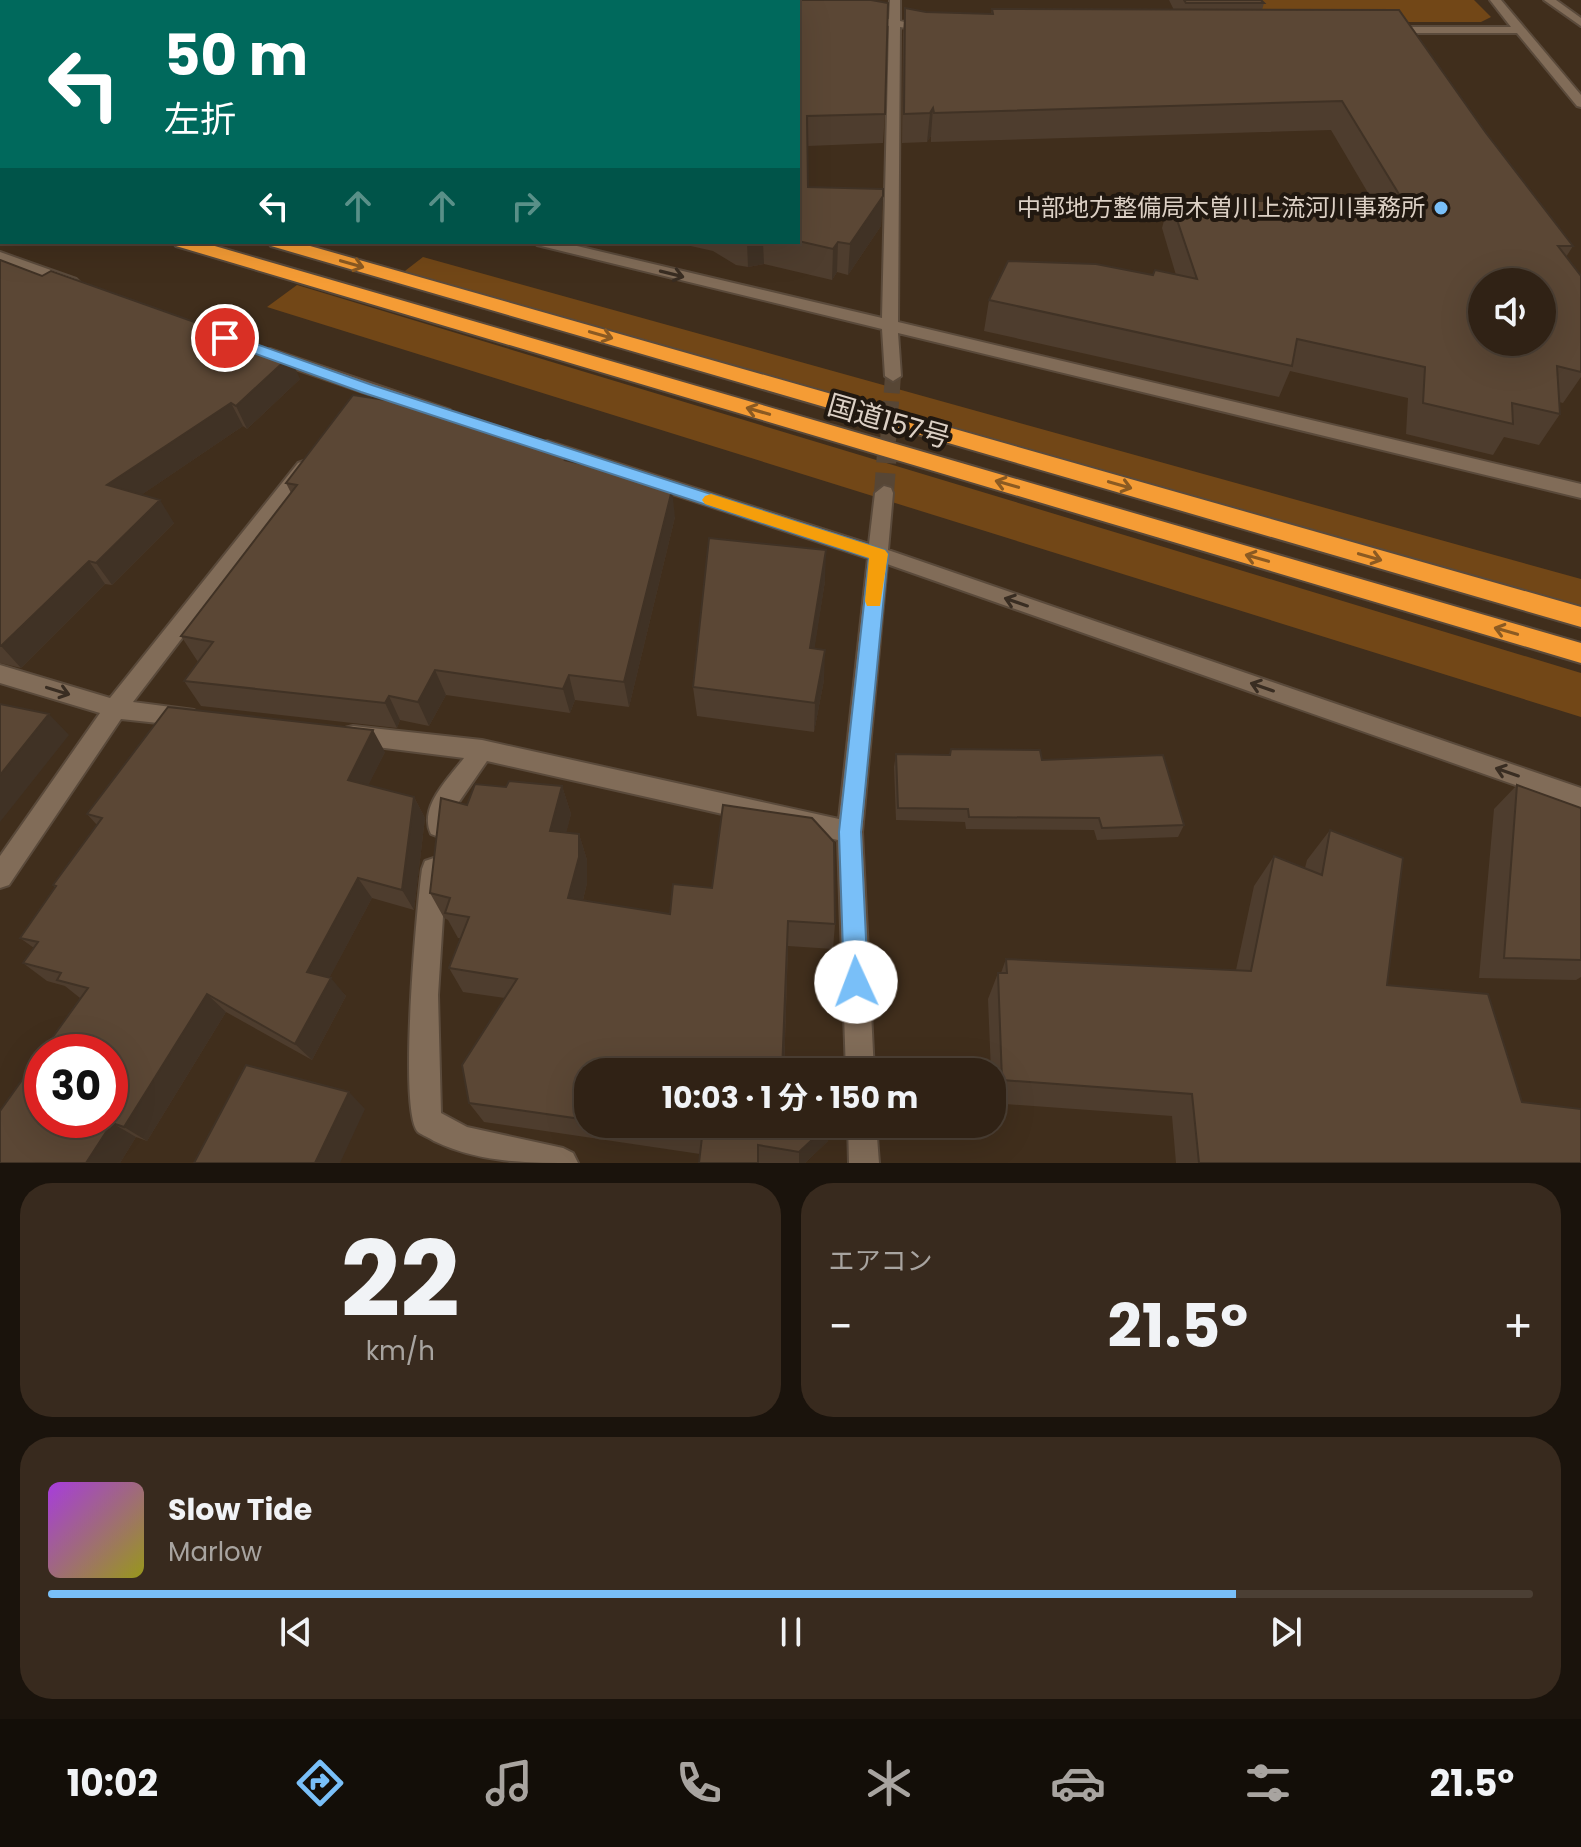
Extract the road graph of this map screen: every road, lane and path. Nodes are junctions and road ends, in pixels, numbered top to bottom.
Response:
1 (895, 0) edge
2 (1495, 0) edge
3 (1549, 0) edge
4 (853, 16) edge
5 (1581, 23) edge
6 (894, 25) junction
7 (949, 29) edge
8 (1371, 30) edge
9 (1522, 30) junction
10 (1581, 103) edge
11 (189, 244) edge
12 (284, 244) edge
13 (550, 244) edge
14 (0, 256) edge
15 (88, 288) edge
16 (890, 328) junction
17 (249, 346) edge
18 (893, 376) tunnel mouth
19 (457, 418) edge
20 (532, 442) edge
21 (318, 450) edge
22 (1581, 491) edge
23 (884, 493) tunnel mouth
24 (879, 554) junction
25 (1581, 617) edge
26 (1581, 653) edge
27 (0, 674) edge
28 (115, 709) junction
29 (207, 719) edge
30 (330, 733) edge
31 (482, 750) junction
32 (1581, 798) edge
33 (850, 832) junction
34 (0, 877) edge
35 (859, 1058) edge
36 (863, 1138) edge
37 (563, 1163) edge
38 (864, 1163) edge

1 - 6 street
2 - 9 street
3 - 5 street
4 - 6 street
6 - 7 street
6 - 16 street
8 - 9 street
9 - 10 street
26 -> 11 highway, 国道157号
12 -> 25 highway, 国道157号
13 -> 16 street
14 - 15 street
16 - 18 street
16 - 22 street
17 - 19 street
20 - 24 street
21 - 28 street
23 - 24 street
32 -> 24 street
24 - 33 street
27 -> 28 street
28 - 29 street
28 - 34 street
30 - 31 street
31 - 33 street
31 - 37 street
33 - 35 street
36 - 38 street

